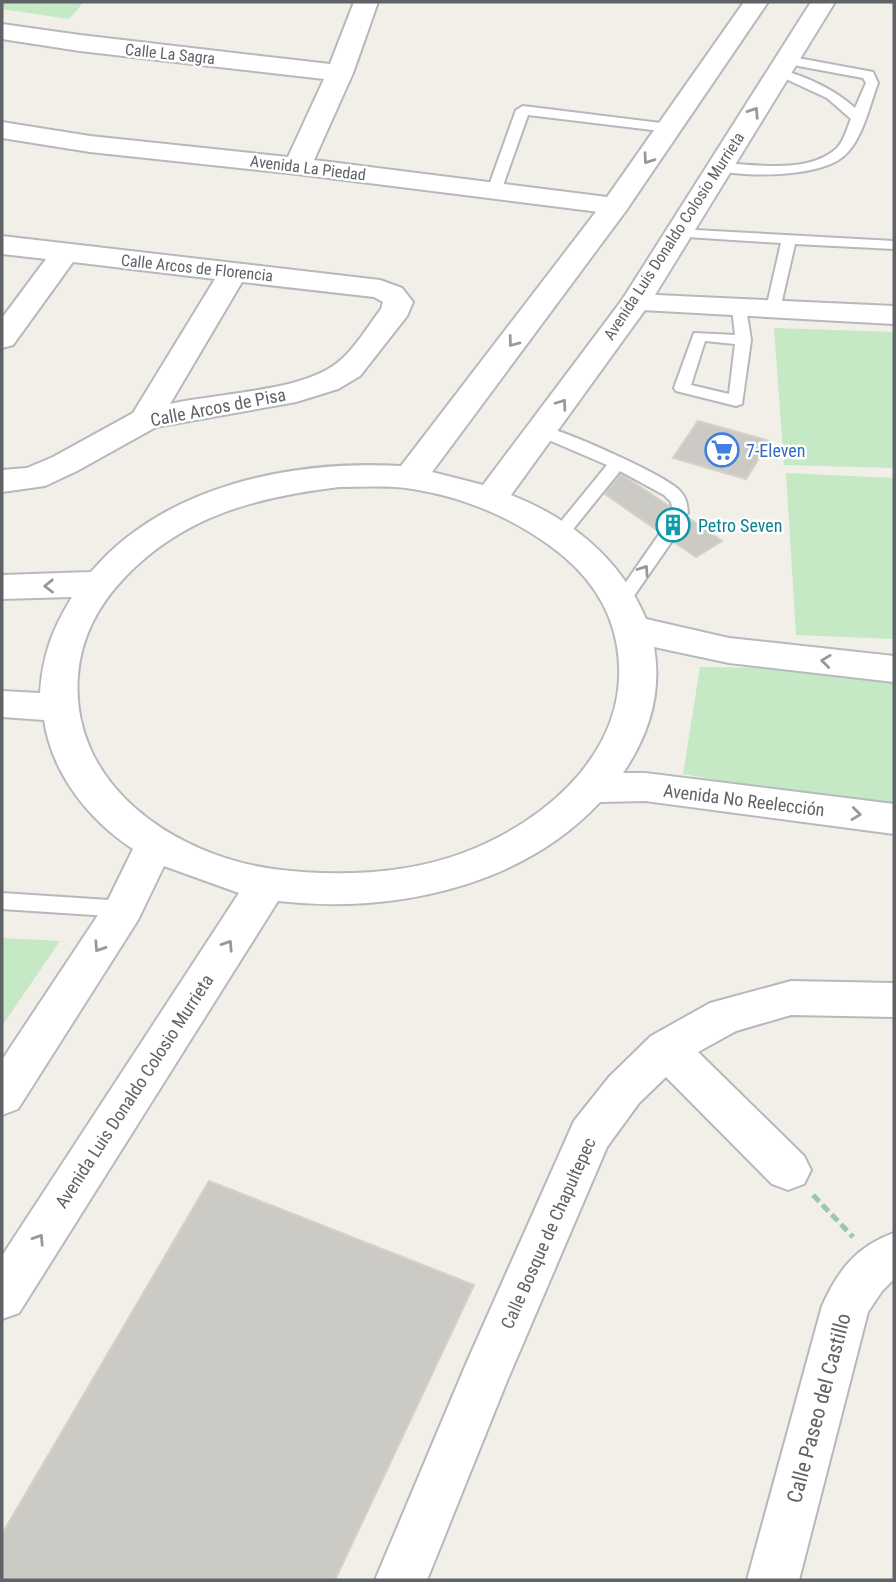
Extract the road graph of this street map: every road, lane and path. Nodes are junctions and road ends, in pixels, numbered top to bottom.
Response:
1 (366, 2) edge
2 (756, 2) edge
3 (823, 2) edge
4 (2, 31) edge
5 (783, 67) junction
6 (340, 73) junction
7 (858, 118) junction
8 (668, 128) junction
9 (2, 130) edge
10 (297, 166) junction
11 (718, 167) junction
12 (495, 191) junction
13 (615, 206) junction
14 (677, 233) junction
15 (789, 239) junction
16 (2, 244) edge
17 (894, 245) edge
18 (65, 253) junction
19 (234, 271) junction
20 (392, 294) joint
21 (635, 303) junction
22 (739, 308) junction
23 (773, 309) junction
24 (894, 315) edge
25 (2, 338) edge
26 (743, 340) junction
27 (145, 420) junction
28 (543, 431) junction
29 (616, 465) junction
30 (411, 478) junction
31 (2, 481) edge
32 (491, 498) junction
33 (680, 513) dead end
34 (560, 534) junction
35 (666, 537) dead end
36 (97, 584) junction
37 (2, 587) edge
38 (627, 615) junction
39 (894, 669) edge
40 (2, 704) edge
41 (57, 708) junction
42 (593, 788) junction
43 (894, 819) edge
44 (155, 844) junction
45 (267, 884) junction
46 (2, 901) edge
47 (124, 909) junction
48 (894, 1000) edge
49 (666, 1049) junction
50 (2, 1096) edge
51 (788, 1170) joint
52 (886, 1258) edge
53 (2, 1297) edge
54 (401, 1580) edge
55 (773, 1580) edge

1 - 6 main road
2 - 8 main road
3 - 5 main road, Avenida Luis Donaldo Colosio Murrieta
4 - 6 main road, Calle La Sagra
5 - 7 lane
5 - 7 lane
11 -> 5 main road, Avenida Luis Donaldo Colosio Murrieta
6 - 10 main road
7 - 11 lane
8 - 12 lane
8 -> 13 main road
9 - 10 main road, Avenida La Piedad
10 - 12 main road, Avenida La Piedad
11 - 14 main road, Avenida Luis Donaldo Colosio Murrieta
12 - 13 main road, Avenida La Piedad
13 -> 30 main road
14 - 15 lane
14 - 21 main road, Avenida Luis Donaldo Colosio Murrieta
15 - 17 lane
15 - 23 lane
16 - 18 main road, Calle Arcos de Florencia
18 - 19 main road, Calle Arcos de Florencia
18 - 25 main road
19 - 20 main road, Calle Arcos de Florencia
19 - 27 main road
20 - 27 main road, Calle Arcos de Pisa
21 - 22 main road
28 -> 21 main road, Avenida Luis Donaldo Colosio Murrieta
22 - 23 main road
22 - 26 lane
23 - 24 main road
26 - 26 lane
27 - 31 main road, Calle Arcos de Pisa
28 - 29 lane
28 - 32 main road, Avenida Luis Donaldo Colosio Murrieta
29 - 33 lane
29 - 34 lane
30 - 32 main road
30 - 36 main road
32 - 34 main road
34 - 38 main road
38 -> 35 lane
36 -> 37 main road
36 - 41 main road
39 -> 38 main road
38 - 42 main road
40 - 41 main road
41 - 44 main road
42 -> 43 main road, Avenida No Reelección
42 - 45 main road
44 - 45 main road
44 - 47 main road
53 -> 45 main road, Avenida Luis Donaldo Colosio Murrieta
46 - 47 lane
47 -> 50 main road
48 - 49 main road, Calle Bosque de Chapultepec
49 - 51 main road
49 - 54 main road, Calle Bosque de Chapultepec
51 - 52 path
52 - 55 main road, Calle Paseo del Castillo

